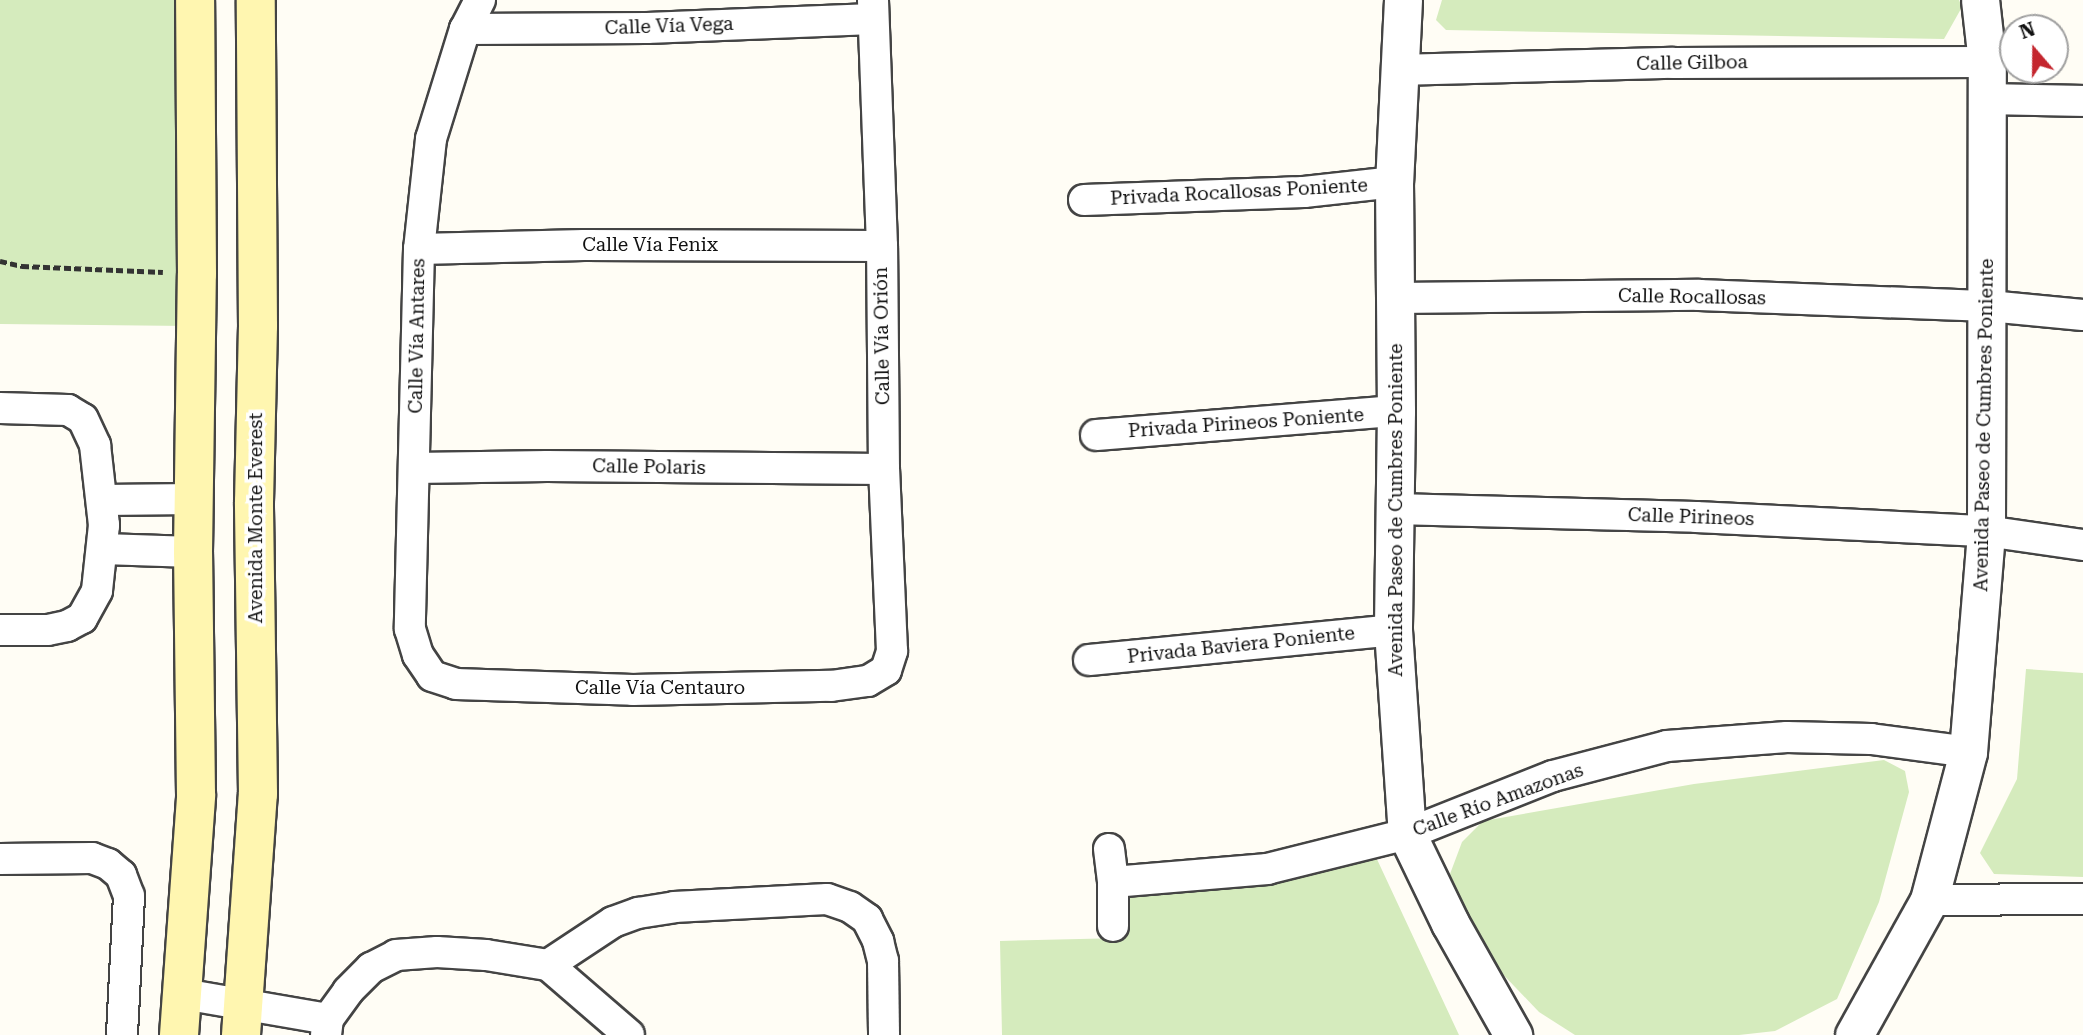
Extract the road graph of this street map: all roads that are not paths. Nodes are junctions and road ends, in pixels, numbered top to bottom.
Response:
1 (195, 0) edge
2 (256, 0) edge
3 (480, 0) edge
4 (1403, 0) edge
5 (1980, 0) edge
6 (873, 10) edge
7 (464, 29) junction
8 (1987, 62) junction
9 (1397, 70) junction
10 (1988, 99) junction
11 (2083, 101) edge
12 (1394, 182) junction
13 (1084, 200) dead end
14 (881, 246) junction
15 (419, 249) junction
16 (1396, 298) junction
17 (1989, 306) junction
18 (2083, 315) edge
19 (0, 408) edge
20 (1396, 411) junction
21 (1096, 435) dead end
22 (414, 468) junction
23 (884, 469) junction
24 (194, 499) junction
25 (254, 502) junction
26 (1395, 509) junction
27 (103, 525) junction
28 (1986, 531) junction
29 (2083, 545) edge
30 (193, 552) junction
31 (0, 630) edge
32 (1393, 630) junction
33 (1089, 660) dead end
34 (886, 670) joint
35 (432, 676) joint
36 (1968, 752) junction
37 (1407, 834) junction
38 (1109, 849) dead end
39 (0, 859) edge
40 (1113, 882) junction
41 (2083, 899) edge
42 (1929, 900) junction
43 (1113, 926) dead end
44 (548, 965) junction
45 (183, 994) junction
46 (242, 1020) edge
47 (327, 1027) edge
48 (121, 1035) edge
49 (179, 1035) edge
50 (629, 1035) edge
51 (884, 1035) edge
52 (1513, 1035) edge
53 (1854, 1035) edge

1 - 24 main road
2 - 25 main road, Avenida Monte Everest
3 - 7 street, Calle Vía Antares
4 - 9 street, Avenida Paseo de Cumbres Poniente
5 - 8 street, Avenida Paseo de Cumbres Poniente
6 - 7 street, Calle Vía Vega
6 - 14 street, Calle Vía Orión
7 - 15 street, Calle Vía Antares
8 - 9 street, Calle Gilboa
8 - 10 street, Avenida Paseo de Cumbres Poniente
9 - 12 street, Avenida Paseo de Cumbres Poniente
10 - 11 street
10 - 17 street, Avenida Paseo de Cumbres Poniente
12 - 13 street, Privada Rocallosas Poniente
12 - 16 street, Avenida Paseo de Cumbres Poniente
14 - 15 street, Calle Vía Fenix
14 - 23 street, Calle Vía Orión
15 - 22 street, Calle Vía Antares
16 - 17 street, Calle Rocallosas
16 - 20 street, Avenida Paseo de Cumbres Poniente
17 - 18 street, Calle Rocallosas
17 - 28 street, Avenida Paseo de Cumbres Poniente
19 - 27 street
20 - 21 street, Privada Pirineos Poniente
20 - 26 street, Avenida Paseo de Cumbres Poniente
22 - 23 street, Calle Polaris
22 - 35 street, Calle Vía Antares
23 - 34 street, Calle Vía Orión
24 - 25 main road
24 - 27 street
24 - 30 main road
25 - 46 main road, Avenida Monte Everest
26 - 28 street, Calle Pirineos
26 - 32 street, Avenida Paseo de Cumbres Poniente
27 - 30 street
27 - 31 street
28 - 29 street, Calle Pirineos
28 - 36 street, Avenida Paseo de Cumbres Poniente
30 - 45 main road
32 - 33 street, Privada Baviera Poniente
32 - 37 street, Avenida Paseo de Cumbres Poniente
34 - 35 street, Calle Vía Centauro
36 - 37 street, Calle Río Amazonas
36 - 42 street, Avenida Paseo de Cumbres Poniente
37 - 40 street, Calle Río Amazonas
37 - 52 street, Avenida Paseo de Cumbres Poniente
38 - 40 street
39 - 48 street
40 - 43 street
41 - 42 street
42 - 53 street, Avenida Paseo de Cumbres Poniente
44 - 47 street
44 - 50 street
44 - 51 street
45 - 46 street
45 - 49 main road
46 - 47 street

